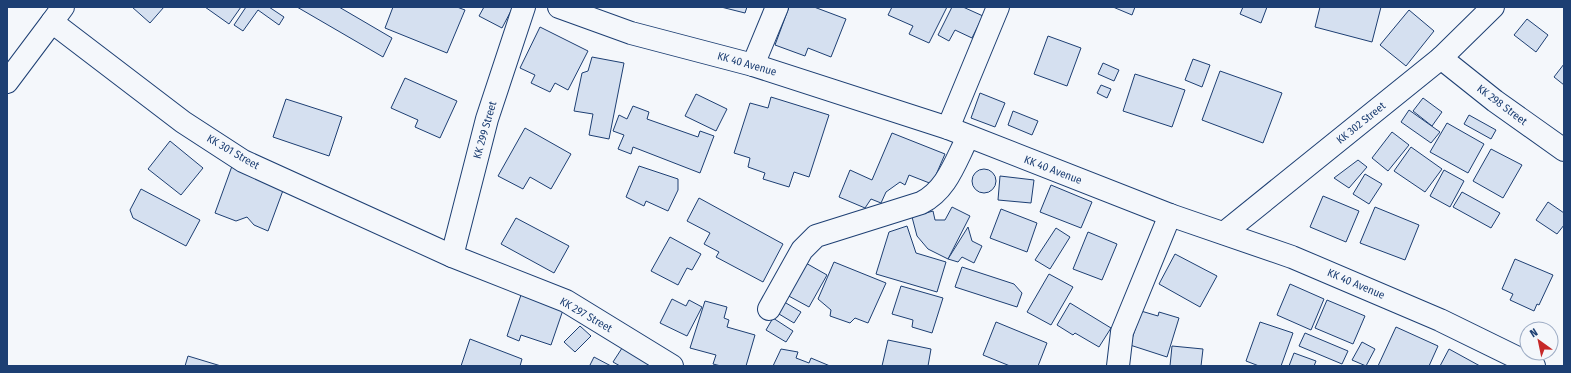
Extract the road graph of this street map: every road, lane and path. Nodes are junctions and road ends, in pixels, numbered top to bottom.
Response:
1 (524, 7) edge
2 (559, 7) edge
3 (777, 7) edge
4 (998, 7) edge
5 (1493, 7) edge
6 (58, 11) edge
7 (1441, 58) junction
8 (753, 65) junction
9 (7, 82) edge
10 (948, 128) junction
11 (968, 137) junction
12 (1564, 150) edge
13 (1170, 215) junction
14 (1224, 233) junction
15 (452, 256) junction
16 (769, 309) dead end
17 (1528, 365) edge
18 (672, 366) edge
19 (1118, 366) edge

1 - 15 street, KK 299 Street
2 - 8 street, KK 40 Avenue
3 - 8 street
4 - 10 street
5 - 7 street, KK 302 Street
6 - 9 street
6 - 15 street, KK 301 Street
7 - 12 street, KK 298 Street
7 - 14 street, KK 302 Street
8 - 10 street, KK 40 Avenue
10 - 11 street, KK 40 Avenue
11 - 13 street, KK 40 Avenue
11 - 16 street
13 - 14 street, KK 40 Avenue
13 - 19 street
14 - 17 street, KK 40 Avenue
15 - 18 street, KK 297 Street

